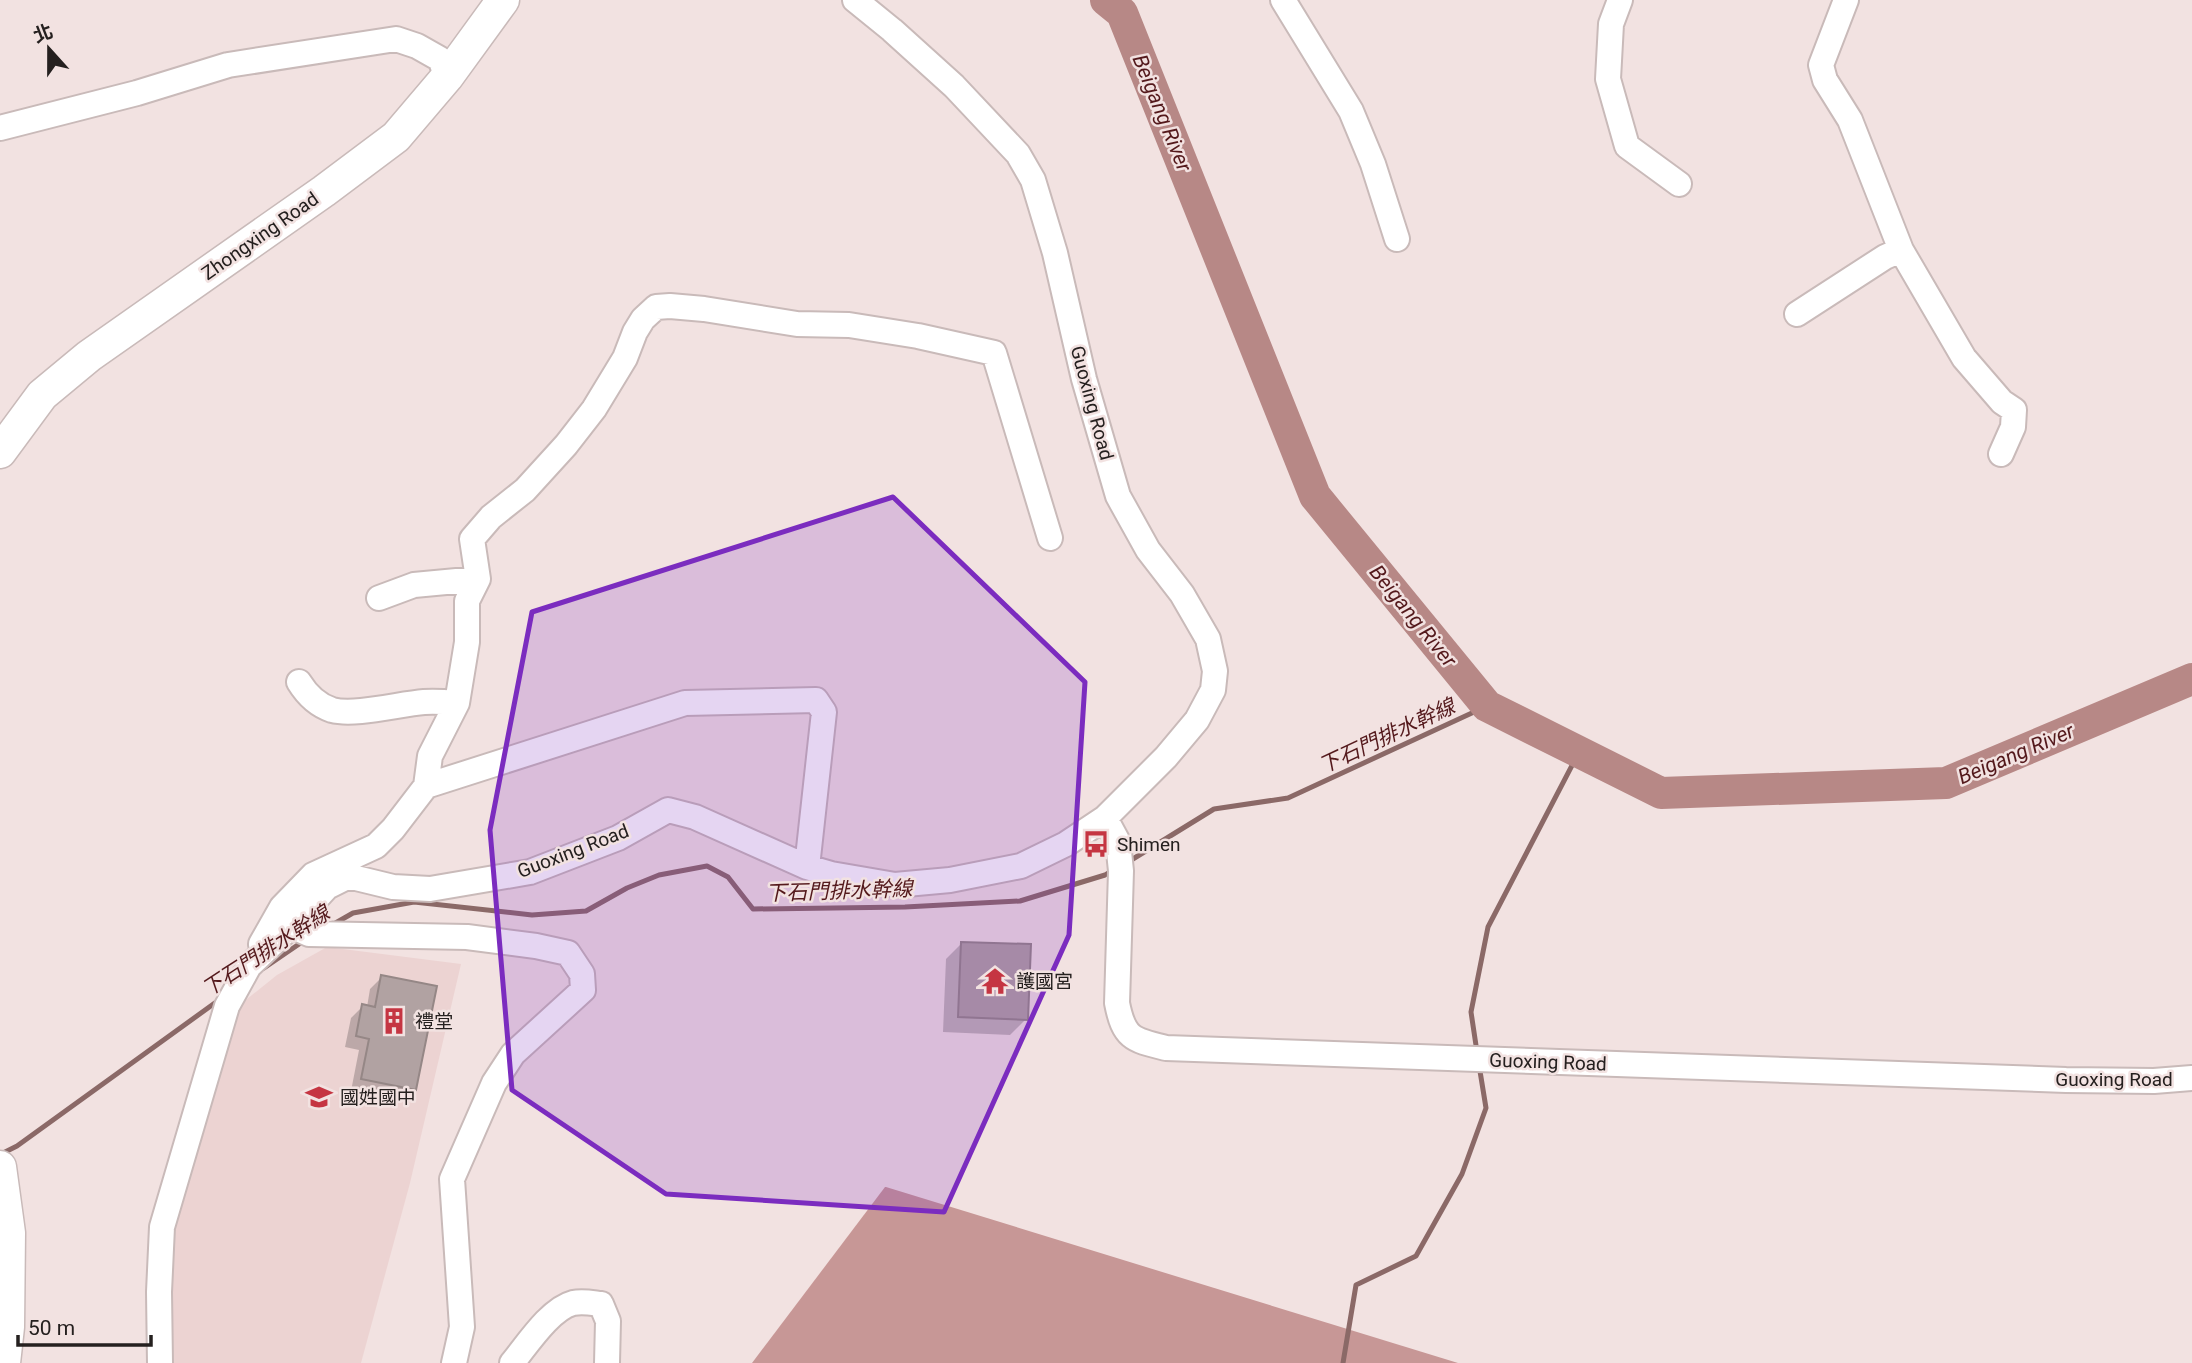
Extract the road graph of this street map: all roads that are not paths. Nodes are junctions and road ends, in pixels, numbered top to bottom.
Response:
1 (503, 0) edge
2 (855, 0) edge
3 (1283, 0) edge
4 (1620, 0) edge
5 (1846, 0) edge
6 (447, 77) junction
7 (0, 128) edge
8 (1679, 184) dead end
9 (1397, 239) dead end
10 (1901, 250) junction
11 (1797, 314) dead end
12 (0, 452) edge
13 (2001, 454) dead end
14 (1050, 538) dead end
15 (478, 579) junction
16 (379, 598) dead end
17 (299, 682) dead end
18 (457, 703) junction
19 (426, 786) junction
20 (1105, 818) junction
21 (807, 867) junction
22 (291, 926) junction
23 (249, 966) junction
24 (2192, 1078) edge
25 (0, 1167) edge
26 (4, 1363) edge
27 (160, 1363) edge
28 (454, 1363) edge
29 (512, 1363) edge
30 (607, 1363) edge

1 - 6 main road, Zhongxing Road
2 - 20 street, Guoxing Road
3 - 9 street
4 - 8 street
5 - 10 street
6 - 7 street
6 - 12 main road, Zhongxing Road
10 - 11 street
10 - 13 street
14 - 15 street
15 - 16 street
15 - 18 street
17 - 18 street
18 - 19 street
19 - 21 street
19 - 23 street
20 - 21 street, Guoxing Road
20 - 24 street, Guoxing Road
21 - 22 street, Guoxing Road
22 - 23 street, Guoxing Road
22 - 28 street
23 - 27 street, Guoxing Road
25 - 26 main road
29 - 30 street

